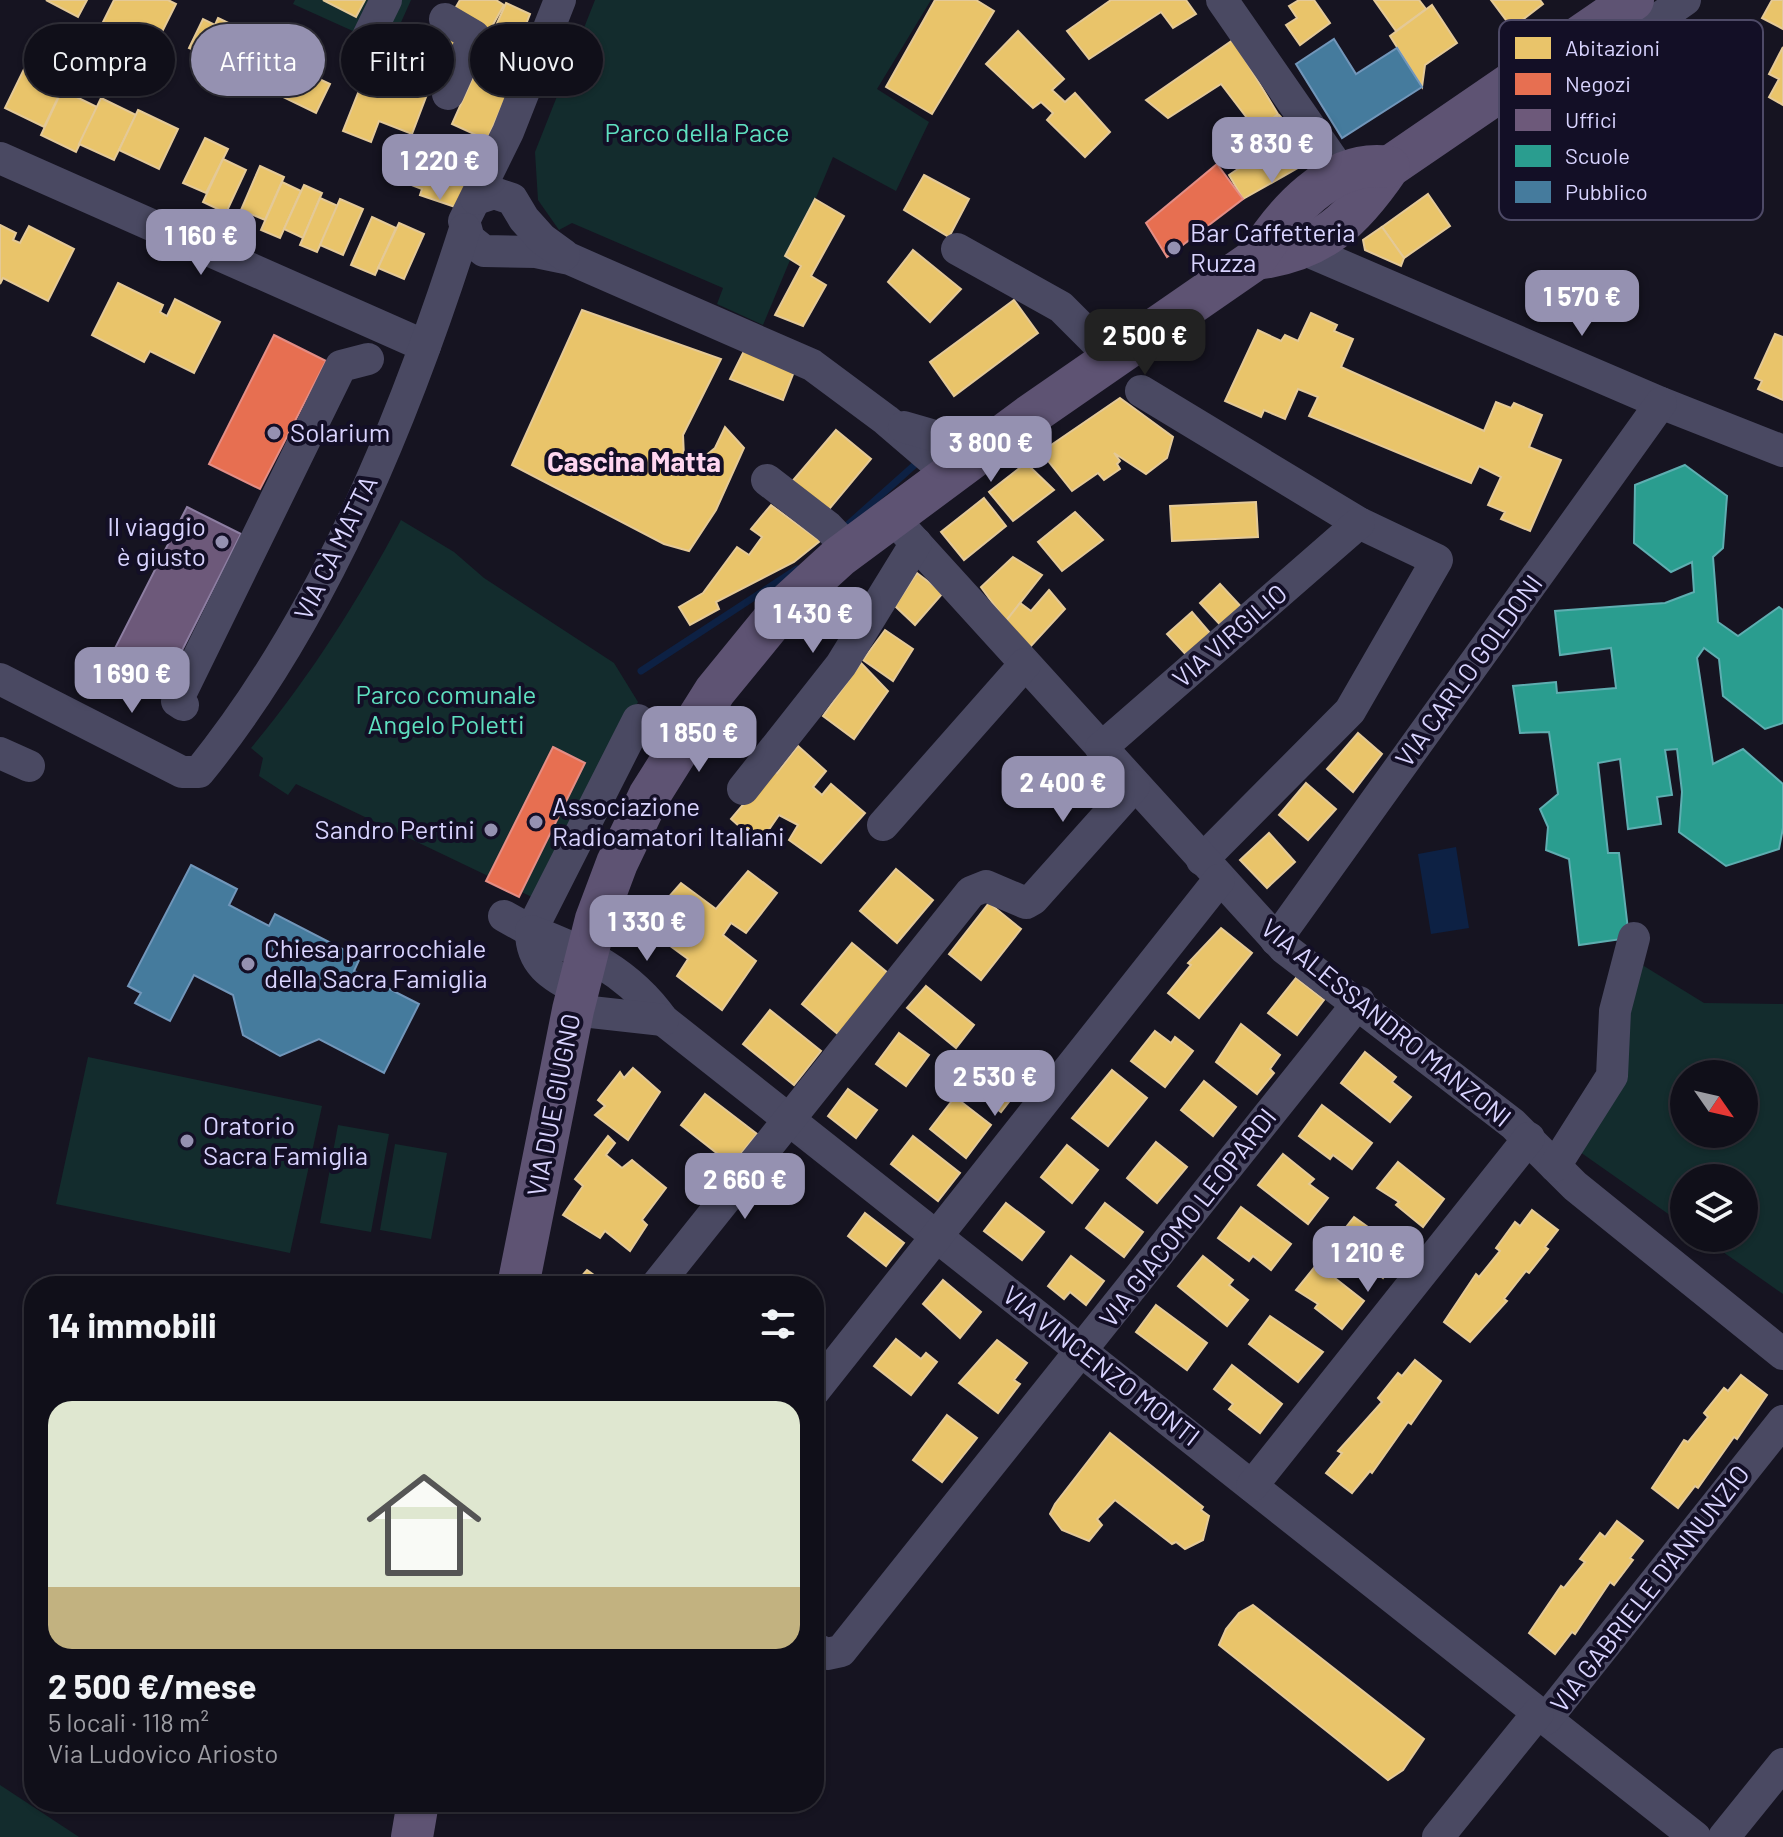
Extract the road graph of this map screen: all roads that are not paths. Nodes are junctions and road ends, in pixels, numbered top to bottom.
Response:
1 (386, 0) edge
2 (560, 0) edge
3 (1222, 0) edge
4 (1633, 0) edge
5 (1685, 0) edge
6 (445, 19) dead end
7 (1604, 20) edge
8 (1656, 20) edge
9 (374, 24) edge
10 (454, 24) edge
11 (454, 24) edge
12 (454, 81) edge
13 (1499, 92) edge
14 (508, 132) junction
15 (0, 158) edge
16 (1349, 193) junction
17 (476, 199) junction
18 (518, 209) junction
19 (465, 229) junction
20 (1291, 236) junction
21 (957, 249) dead end
22 (499, 252) junction
23 (570, 259) junction
24 (1361, 273) junction
25 (441, 307) junction
26 (425, 346) junction
27 (368, 359) dead end
28 (1113, 359) junction
29 (1141, 391) dead end
30 (1661, 403) junction
31 (886, 420) junction
32 (995, 440) junction
33 (1783, 451) edge
34 (949, 474) junction
35 (767, 480) dead end
36 (1359, 523) junction
37 (904, 530) junction
38 (839, 539) junction
39 (1025, 664) junction
40 (0, 679) edge
41 (183, 705) dead end
42 (638, 720) dead end
43 (1101, 748) junction
44 (0, 753) edge
45 (29, 766) dead end
46 (1134, 786) junction
47 (743, 789) dead end
48 (883, 825) dead end
49 (1211, 870) junction
50 (1634, 938) dead end
51 (1276, 940) junction
52 (579, 983) junction
53 (1359, 1002) junction
54 (663, 1020) junction
55 (790, 1120) junction
56 (1529, 1138) junction
57 (1555, 1166) junction
58 (936, 1236) junction
59 (520, 1276) edge
60 (664, 1276) edge
61 (1082, 1352) junction
62 (1783, 1354) edge
63 (824, 1378) edge
64 (1783, 1421) edge
65 (1252, 1486) junction
66 (824, 1651) edge
67 (1542, 1716) junction
68 (1783, 1764) edge
69 (416, 1812) edge
70 (412, 1837) edge
71 (1438, 1837) edge
72 (1695, 1837) edge
73 (1724, 1837) edge

1 - 9 street
2 - 14 street
3 - 16 street
4 - 7 main road
5 - 8 street
6 - 10 street
11 - 12 street
13 - 16 main road
14 - 17 street
14 - 18 street
15 - 26 street
16 - 20 main road
16 - 24 street
17 - 18 street
17 - 19 street
18 - 22 street
18 - 23 street
19 - 22 street
19 - 25 street, VIA CÀ MATTA
20 - 24 street
20 - 28 main road, VIA DUE GIUGNO
21 - 28 street
22 - 23 street
22 - 25 street, VIA CÀ MATTA
23 - 31 street
24 - 30 street
25 - 26 street, VIA CÀ MATTA
26 - 40 street, VIA CÀ MATTA
27 - 41 street
28 - 32 main road, VIA DUE GIUGNO
29 - 36 street
30 - 33 street
30 - 51 street, VIA CARLO GOLDONI
31 - 32 street
31 - 34 street
32 - 34 main road, VIA DUE GIUGNO
34 - 37 main road, VIA DUE GIUGNO
35 - 38 street
36 - 43 street, VIA VIRGILIO
36 - 49 street
37 - 38 main road, VIA DUE GIUGNO
37 - 39 street, VIA ALESSANDRO MANZONI
37 - 47 street
38 - 52 main road, VIA DUE GIUGNO
39 - 43 street, VIA ALESSANDRO MANZONI
39 - 48 street
42 - 52 street, VIA VINCENZO MONTI
43 - 46 street, VIA ALESSANDRO MANZONI
44 - 45 street
46 - 49 street, VIA ALESSANDRO MANZONI
46 - 55 street
49 - 51 street, VIA ALESSANDRO MANZONI
49 - 58 street
50 - 57 street
51 - 53 street, VIA ALESSANDRO MANZONI
52 - 54 street
52 - 54 street, VIA VINCENZO MONTI
52 - 59 main road, VIA DUE GIUGNO
53 - 56 street, VIA ALESSANDRO MANZONI
53 - 61 street, VIA GIACOMO LEOPARDI
54 - 55 street, VIA VINCENZO MONTI
55 - 58 street, VIA VINCENZO MONTI
55 - 60 street
56 - 57 street, VIA ALESSANDRO MANZONI
56 - 65 street
57 - 62 street, VIA ALESSANDRO MANZONI
58 - 61 street, VIA VINCENZO MONTI
58 - 63 street
61 - 65 street, VIA VINCENZO MONTI
61 - 66 street, VIA GIACOMO LEOPARDI
64 - 67 street, VIA GABRIELE D'ANNUNZIO
65 - 67 street, VIA VINCENZO MONTI
67 - 71 street
67 - 72 street, VIA VINCENZO MONTI
68 - 73 street
69 - 70 main road

